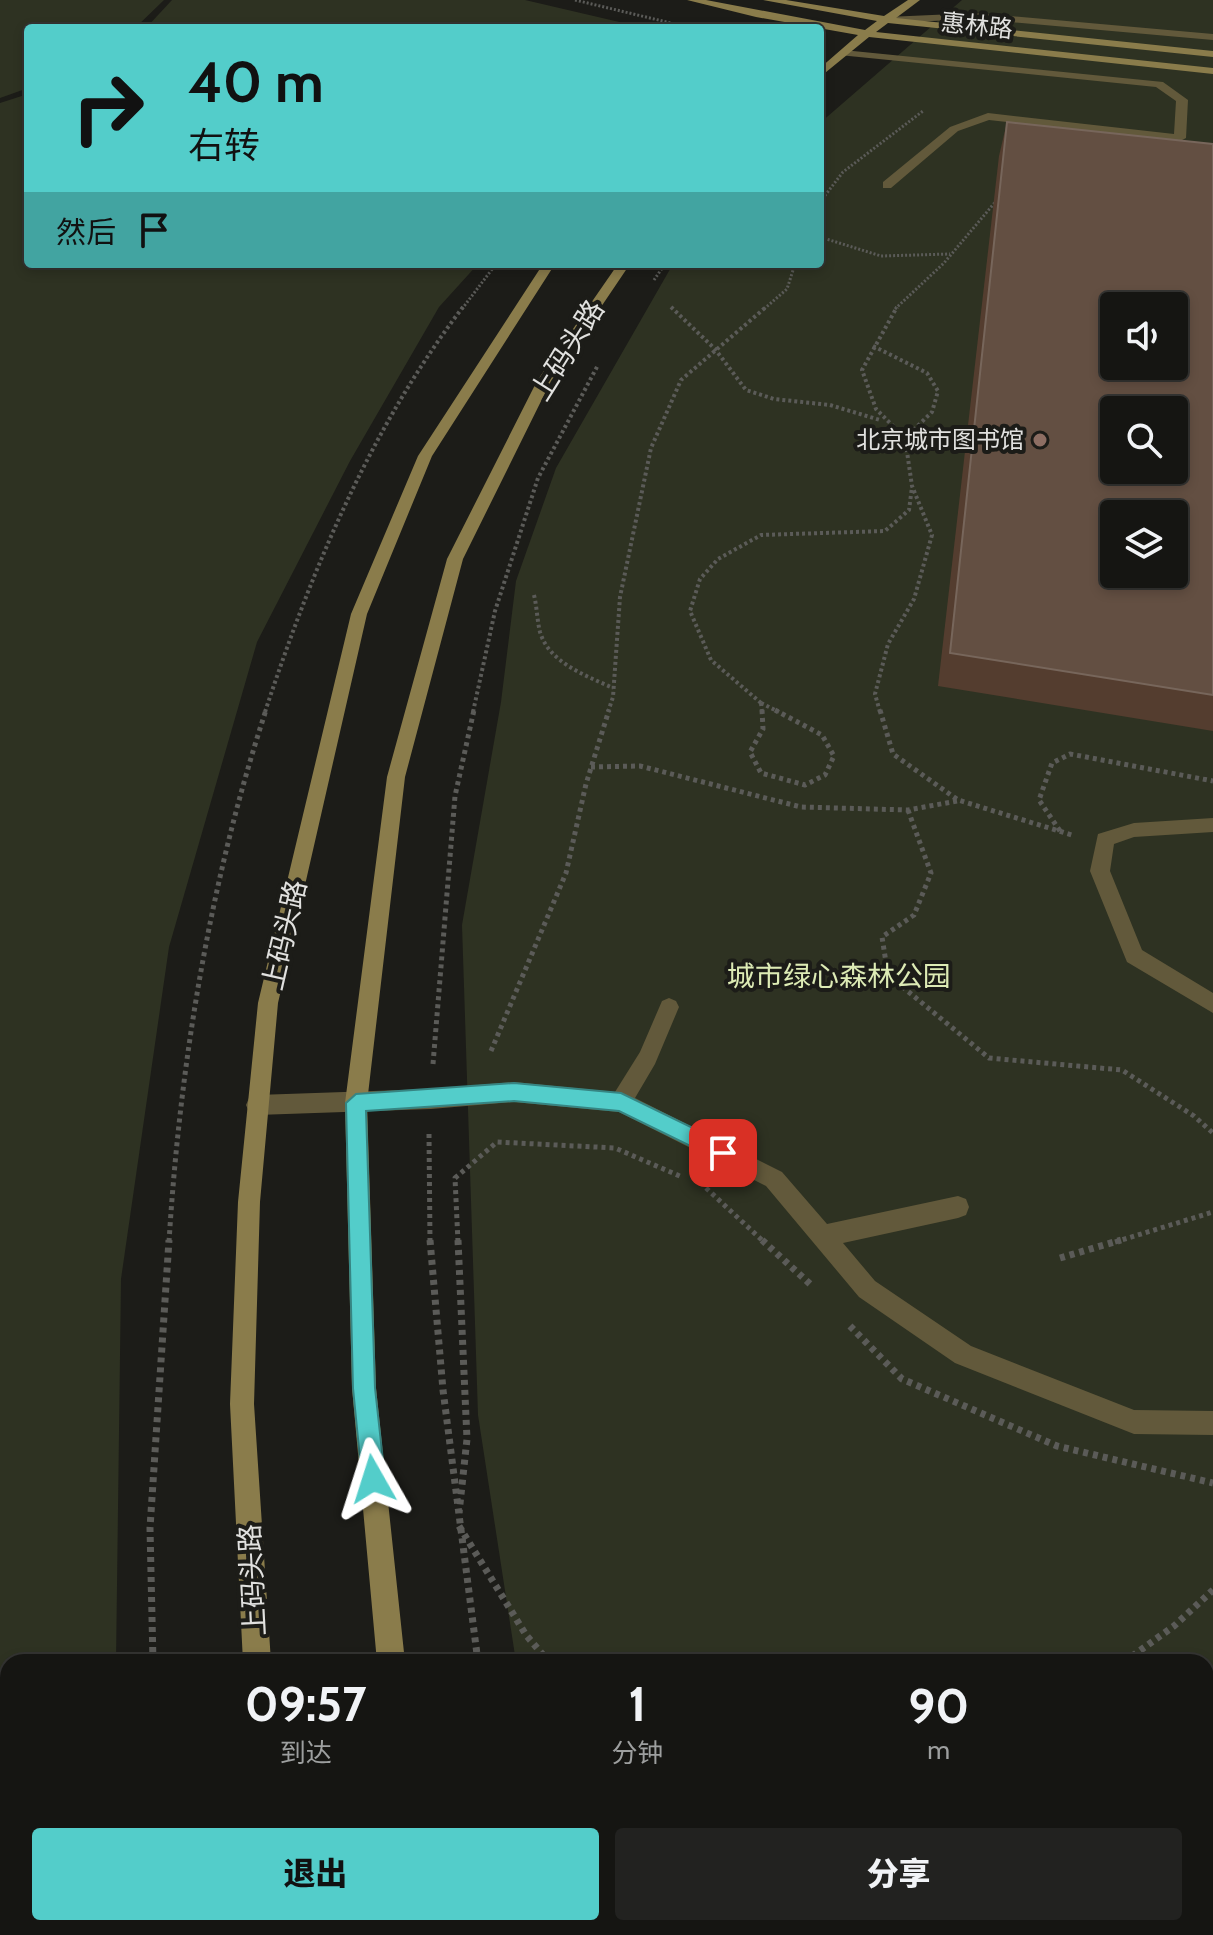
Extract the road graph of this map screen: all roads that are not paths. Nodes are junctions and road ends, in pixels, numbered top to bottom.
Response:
1 (692, 0) edge
2 (768, 0) edge
3 (853, 0) edge
4 (915, 0) edge
5 (835, 12) junction
6 (887, 20) junction
7 (801, 24) edge
8 (819, 24) edge
9 (824, 28) edge
10 (866, 34) junction
11 (1213, 37) edge
12 (843, 53) junction
13 (1213, 54) edge
14 (824, 70) edge
15 (1213, 71) edge
16 (887, 185) dead end
17 (546, 268) edge
18 (621, 268) edge
19 (1213, 825) edge
20 (1213, 1004) edge
21 (669, 1007) dead end
22 (621, 1102) junction
23 (356, 1103) junction
24 (257, 1105) junction
25 (958, 1207) dead end
26 (822, 1236) junction
27 (1213, 1423) edge
28 (257, 1654) edge
29 (390, 1654) edge

1 - 7 main road, 惠林路
2 - 5 main road, 惠林路
3 - 5 main road
4 - 6 main road
5 - 6 main road, 惠林路
5 - 8 main road
6 - 10 main road
6 - 11 lane
6 - 13 main road, 惠林路
9 - 10 main road, 惠林路
10 - 12 main road
10 - 15 main road, 惠林路
12 - 14 main road
12 - 16 lane
17 - 24 main road, 上码头路
18 - 23 main road, 上码头路
19 - 20 lane
21 - 22 lane
22 - 23 lane
22 - 26 lane
23 - 24 lane
23 - 29 main road, 上码头路
24 - 28 main road, 上码头路
25 - 26 lane
26 - 27 lane

